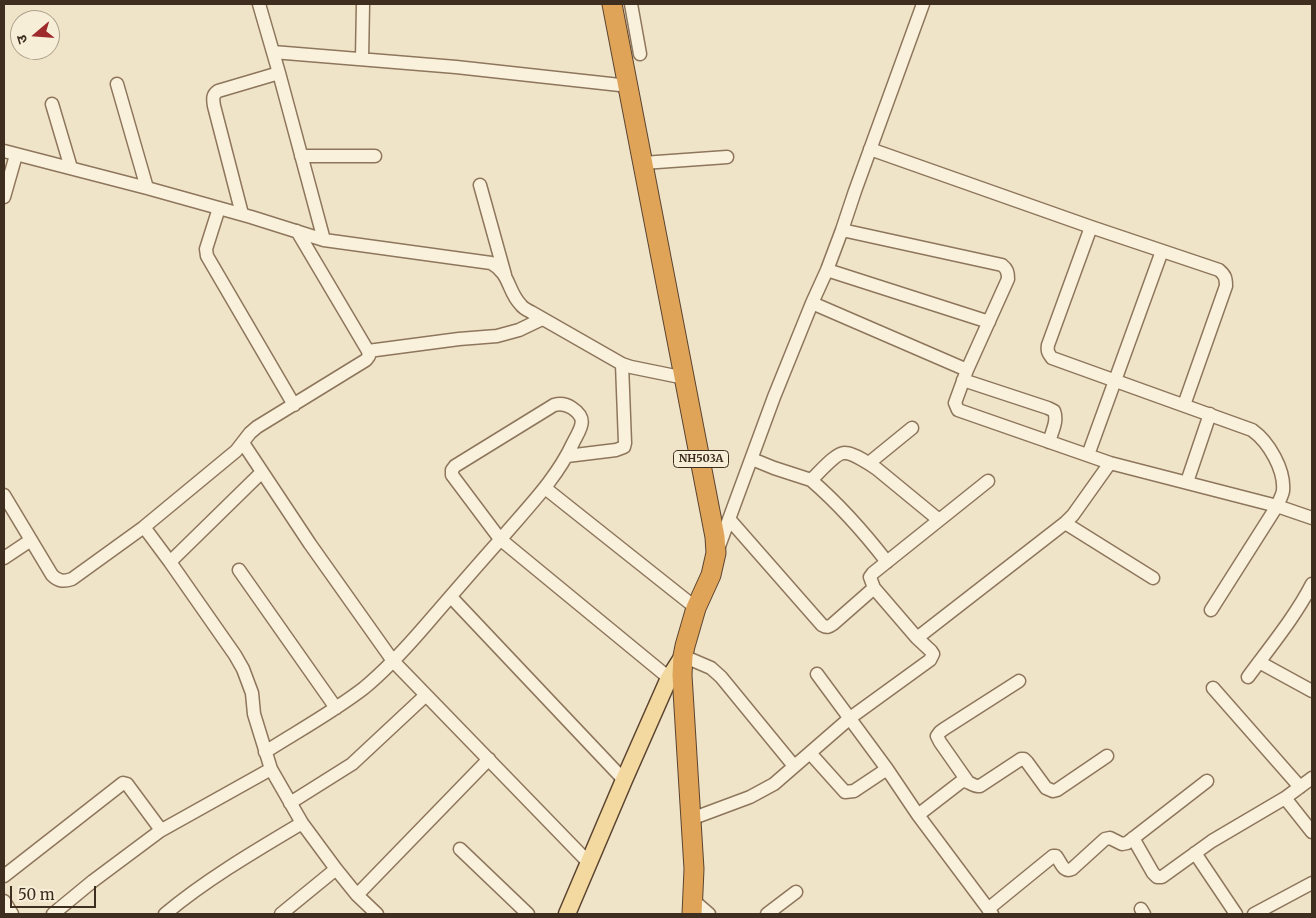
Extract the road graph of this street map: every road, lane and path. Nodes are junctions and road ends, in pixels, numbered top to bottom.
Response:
1 (259, 4) edge
2 (363, 4) edge
3 (612, 4) edge
4 (631, 4) edge
5 (923, 4) edge
6 (273, 52) junction
7 (640, 54) dead end
8 (362, 59) junction
9 (279, 73) junction
10 (117, 84) dead end
11 (629, 86) junction
12 (52, 104) dead end
13 (870, 149) junction
14 (4, 151) edge
15 (16, 155) junction
16 (301, 156) junction
17 (375, 156) dead end
18 (727, 157) dead end
19 (643, 163) junction
20 (71, 168) junction
21 (480, 185) dead end
22 (147, 188) junction
23 (4, 197) edge
24 (219, 208) junction
25 (242, 214) junction
26 (1091, 227) junction
27 (842, 230) junction
28 (297, 231) junction
29 (324, 240) junction
30 (1162, 251) junction
31 (827, 270) junction
32 (505, 275) junction
33 (812, 303) junction
34 (542, 319) junction
35 (989, 322) junction
36 (368, 351) junction
37 (622, 364) junction
38 (965, 375) junction
39 (685, 378) junction
40 (1115, 381) junction
41 (294, 405) junction
42 (1184, 405) junction
43 (1210, 414) junction
44 (912, 428) dead end
45 (1049, 442) junction
46 (243, 443) junction
47 (1088, 455) junction
48 (567, 456) junction
49 (752, 459) junction
50 (1110, 463) junction
51 (869, 464) junction
52 (262, 472) junction
53 (811, 480) junction
54 (988, 481) dead end
55 (1187, 482) junction
56 (545, 488) junction
57 (4, 495) edge
58 (1277, 506) junction
59 (1312, 518) edge
60 (729, 519) junction
61 (939, 520) junction
62 (1065, 523) junction
63 (144, 527) junction
64 (500, 539) junction
65 (31, 540) junction
66 (716, 553) junction
67 (4, 558) edge
68 (170, 562) junction
69 (887, 562) junction
70 (239, 570) dead end
71 (1153, 578) dead end
72 (1312, 584) edge
73 (874, 588) junction
74 (451, 597) junction
75 (696, 608) junction
76 (1211, 610) dead end
77 (917, 638) junction
78 (683, 656) junction
79 (393, 661) junction
80 (1259, 662) junction
81 (817, 674) dead end
82 (1248, 677) dead end
83 (669, 678) junction
84 (1019, 681) dead end
85 (1213, 688) dead end
86 (1312, 691) edge
87 (426, 695) junction
88 (336, 708) junction
89 (850, 718) junction
90 (265, 752) junction
91 (810, 753) junction
92 (1107, 756) dead end
93 (489, 759) junction
94 (794, 766) junction
95 (271, 769) junction
96 (888, 769) junction
97 (1312, 778) edge
98 (624, 780) junction
99 (1207, 781) dead end
100 (968, 782) junction
101 (1300, 787) junction
102 (1285, 798) junction
103 (290, 803) junction
104 (918, 815) junction
105 (691, 819) junction
106 (302, 823) junction
107 (161, 830) junction
108 (1312, 832) edge
109 (1133, 838) junction
110 (460, 848) dead end
111 (1195, 853) junction
112 (589, 863) junction
113 (336, 869) junction
114 (4, 876) edge
115 (1312, 883) edge
116 (796, 892) dead end
117 (357, 894) junction
118 (4, 901) edge
119 (693, 908) edge
120 (990, 911) edge
121 (12, 914) edge
122 (53, 914) edge
123 (165, 914) edge
124 (281, 914) edge
125 (376, 914) edge
126 (528, 914) edge
127 (566, 914) edge
128 (709, 914) edge
129 (767, 914) edge
130 (1236, 914) edge
131 (1254, 914) edge

1 - 6 street
2 - 8 street
3 - 11 highway, NH503A
4 - 7 street
5 - 13 street
6 - 8 street
6 - 9 street
8 - 11 street
9 - 16 street
9 - 25 street
10 - 22 street
11 - 19 highway, NH503A
12 - 20 street
13 - 26 street
13 - 27 street
14 - 15 street
15 - 20 street
15 - 23 street
16 - 17 street
16 - 29 street
18 - 19 street
19 - 39 highway, NH503A
20 - 22 street
21 - 32 street
22 - 24 street
24 - 25 street
24 - 41 street
25 - 28 street
26 - 30 street
26 - 40 street
27 - 31 street
27 - 35 street
28 - 29 street
28 - 36 street
29 - 32 street
30 - 40 street
30 - 42 street
31 - 33 street
31 - 35 street
32 - 34 street
33 - 38 street
33 - 49 street
34 - 36 street
34 - 37 street
35 - 38 street
36 - 41 street
37 - 39 street
37 - 48 street
38 - 45 street
38 - 45 street
39 - 66 highway, NH503A
40 - 42 street
40 - 47 street
41 - 46 street
42 - 43 street
43 - 55 street
43 - 58 street
44 - 51 street
45 - 47 street
46 - 52 street
46 - 63 street
47 - 50 street
48 - 56 street
48 - 64 street
49 - 53 street
49 - 60 street
50 - 55 street
50 - 62 street
51 - 53 street
51 - 61 street
52 - 68 street
52 - 79 street
53 - 69 street
54 - 61 street
55 - 58 street
56 - 64 street
56 - 75 street
57 - 65 street
58 - 59 street
58 - 76 street
60 - 66 street
60 - 73 street
61 - 69 street
62 - 71 street
62 - 77 street
63 - 65 street
63 - 68 street
64 - 74 street
64 - 83 street
65 - 67 street
66 - 75 highway, NH503A
68 - 90 street
69 - 73 street
70 - 88 street
72 - 80 street
73 - 77 street
74 - 79 street
74 - 98 street
75 - 78 highway, NH503A
77 - 89 street
78 - 83 main road
78 - 94 street
78 - 105 highway, NH503A
79 - 87 street
79 - 88 street
80 - 82 street
80 - 86 street
81 - 89 street
83 - 98 main road
84 - 100 street
85 - 101 street
87 - 93 street
87 - 103 street
88 - 90 street
89 - 91 street
89 - 96 street
90 - 95 street
91 - 94 street
91 - 96 street
92 - 100 street
93 - 112 street
93 - 117 street
94 - 105 street
95 - 103 street
95 - 107 street
96 - 104 street
97 - 101 street
98 - 112 main road
99 - 109 street
100 - 104 street
101 - 102 street
102 - 108 street
102 - 111 street
103 - 106 street
104 - 120 street
105 - 119 highway, NH503A
106 - 113 street
106 - 123 street
107 - 114 street
107 - 122 street
109 - 111 street
109 - 120 street
110 - 126 street
111 - 130 street
112 - 127 main road
113 - 117 street
113 - 124 street
115 - 131 street
116 - 129 street
117 - 125 street
118 - 121 street
119 - 128 street

